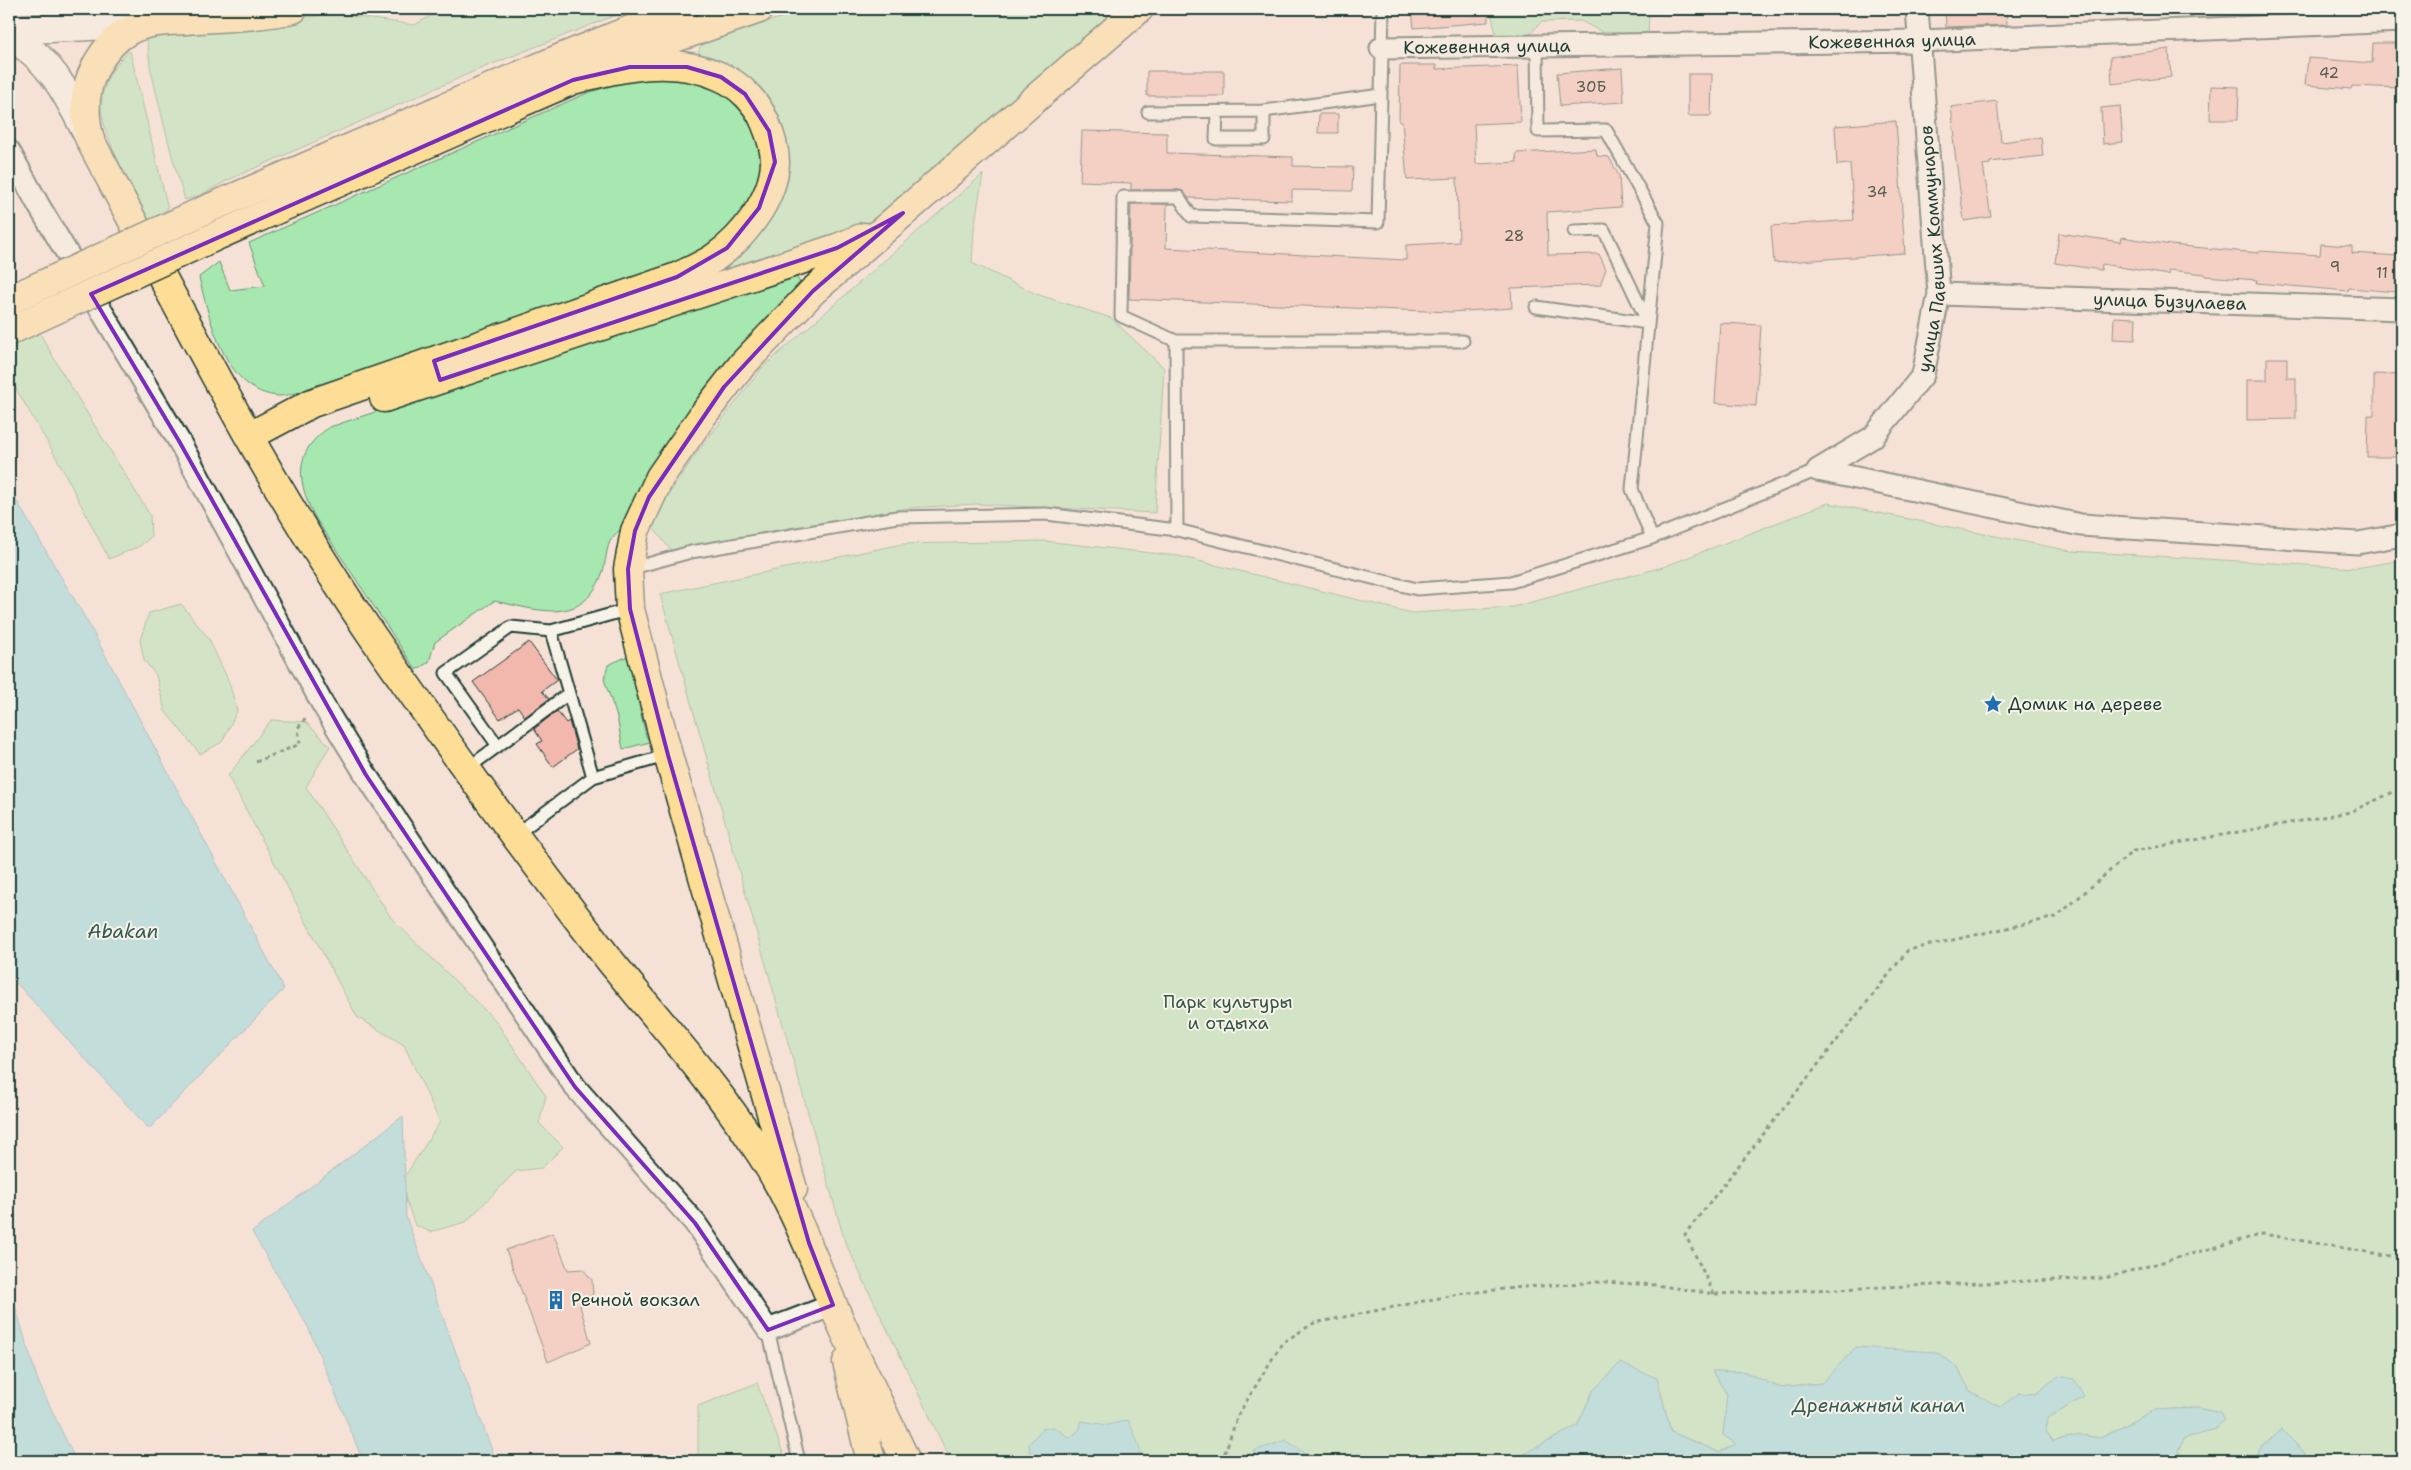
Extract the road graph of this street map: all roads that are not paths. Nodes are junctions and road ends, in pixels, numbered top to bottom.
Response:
1 (293, 9) edge
2 (682, 9) edge
3 (759, 9) edge
4 (1139, 9) edge
5 (1382, 9) edge
6 (1917, 9) edge
7 (2402, 21) edge
8 (154, 22) junction
9 (9, 30) edge
10 (9, 36) edge
11 (1920, 41) junction
12 (1538, 45) junction
13 (1381, 48) junction
14 (572, 80) junction
15 (1381, 95) junction
16 (1264, 111) junction
17 (1148, 112) dead end
18 (1217, 112) junction
19 (90, 140) junction
20 (9, 151) edge
21 (903, 213) junction
22 (1574, 231) dead end
23 (1939, 294) junction
24 (9, 300) edge
25 (1536, 307) dead end
26 (2402, 309) edge
27 (1648, 323) junction
28 (9, 331) edge
29 (1176, 341) junction
30 (1463, 341) dead end
31 (250, 436) junction
32 (1818, 470) junction
33 (1177, 530) junction
34 (2402, 535) edge
35 (1652, 538) junction
36 (628, 569) junction
37 (630, 609) junction
38 (550, 631) junction
39 (568, 694) junction
40 (498, 746) junction
41 (668, 755) junction
42 (468, 768) junction
43 (593, 777) junction
44 (515, 835) junction
45 (809, 1243) junction
46 (833, 1305) junction
47 (768, 1330) junction
48 (800, 1461) edge
49 (871, 1461) edge
50 (906, 1461) edge

1 - 8 main road
2 - 24 main road, bridge
3 - 14 main road
4 - 21 main road
5 - 13 lane
6 - 11 street, улица Павших Коммунаров
7 - 11 street, Кожевенная улица
8 - 9 main road
8 - 19 main road
10 - 19 main road
11 - 12 street, Кожевенная улица
11 - 23 street, улица Павших Коммунаров
12 - 13 street, Кожевенная улица
12 - 27 lane
13 - 15 lane
14 - 28 main road, bridge
14 - 31 main road
15 - 16 lane
15 - 29 lane
16 - 18 lane
16 - 18 lane
17 - 18 lane
19 - 31 main road
20 - 47 street
21 - 31 main road
21 - 36 main road
22 - 27 lane
23 - 26 street, улица Бузулаева
23 - 32 street, улица Павших Коммунаров
25 - 27 lane
27 - 35 lane
29 - 30 lane
29 - 33 lane
31 - 42 main road
32 - 34 street
32 - 35 lane
33 - 35 lane
33 - 36 lane
36 - 37 main road
37 - 38 lane
37 - 41 main road
38 - 39 lane
38 - 40 lane
39 - 40 lane
39 - 43 lane
40 - 42 lane
41 - 43 lane
41 - 45 main road
42 - 44 main road
43 - 44 lane
44 - 45 main road
45 - 46 main road
46 - 47 street
46 - 49 main road
46 - 50 main road
47 - 48 lane

